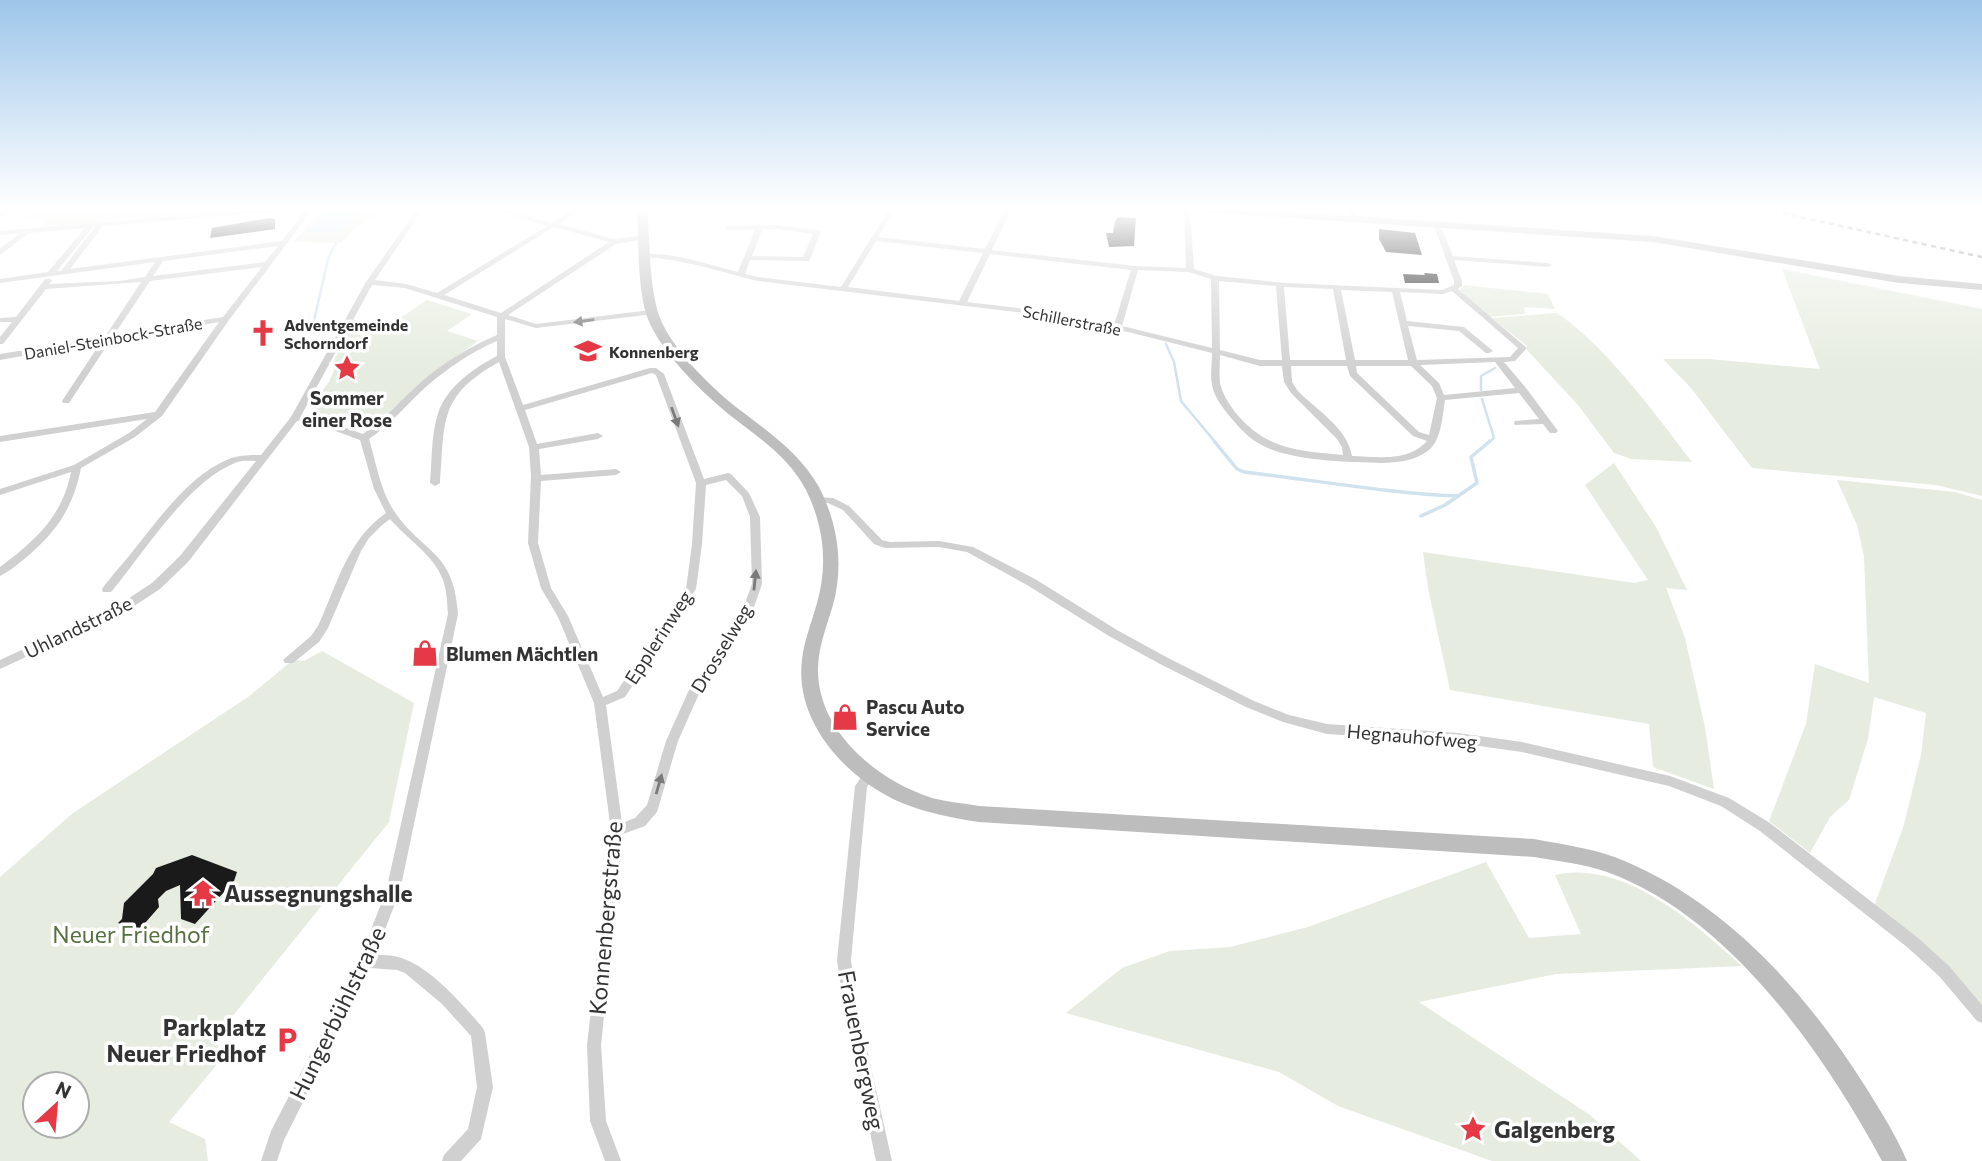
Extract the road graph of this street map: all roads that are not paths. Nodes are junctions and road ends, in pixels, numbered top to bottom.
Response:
1 (64, 263) edge
2 (66, 263) edge
3 (136, 263) edge
4 (158, 263) edge
5 (383, 263) edge
6 (491, 263) edge
7 (581, 263) edge
8 (647, 263) edge
9 (692, 263) edge
10 (746, 263) edge
11 (859, 263) edge
12 (980, 263) edge
13 (1093, 263) edge
14 (1190, 263) edge
15 (1453, 263) edge
16 (1523, 263) edge
17 (1799, 263) edge
18 (266, 264) joint
19 (1548, 265) dead end
20 (1135, 268) junction
21 (1190, 270) junction
22 (56, 274) junction
23 (740, 275) junction
24 (1214, 278) junction
25 (147, 280) junction
26 (0, 281) edge
27 (370, 282) junction
28 (1280, 284) junction
29 (44, 287) junction
30 (1337, 288) junction
31 (1980, 288) edge
32 (843, 289) junction
33 (1454, 289) junction
34 (1396, 292) junction
35 (438, 296) junction
36 (962, 303) junction
37 (651, 312) junction
38 (501, 316) junction
39 (19, 318) junction
40 (225, 319) junction
41 (0, 320) edge
42 (1405, 323) junction
43 (1117, 328) junction
44 (501, 336) junction
45 (105, 340) junction
46 (0, 342) edge
47 (1489, 351) dead end
48 (1216, 353) junction
49 (0, 357) edge
50 (501, 357) junction
51 (1499, 360) junction
52 (1413, 363) junction
53 (1286, 364) junction
54 (1349, 364) junction
55 (1523, 390) junction
56 (1441, 398) junction
57 (66, 401) dead end
58 (520, 409) junction
59 (159, 414) junction
60 (295, 418) junction
61 (1544, 421) junction
62 (1518, 423) dead end
63 (1553, 431) dead end
64 (598, 436) dead end
65 (364, 438) junction
66 (0, 439) edge
67 (1431, 439) junction
68 (534, 447) junction
69 (1348, 457) junction
70 (263, 458) junction
71 (77, 467) junction
72 (616, 472) dead end
73 (536, 478) junction
74 (435, 483) dead end
75 (701, 483) junction
76 (0, 492) edge
77 (818, 499) junction
78 (391, 514) junction
79 (0, 572) edge
80 (107, 589) dead end
81 (289, 660) dead end
82 (0, 665) edge
83 (600, 704) junction
84 (870, 774) junction
85 (617, 831) junction
86 (366, 961) junction
87 (1982, 1016) edge
88 (269, 1161) edge
89 (450, 1161) edge
90 (613, 1161) edge
91 (884, 1161) edge
92 (1895, 1161) edge

1 - 22 street
2 - 22 street
3 - 22 street
4 - 25 street
5 - 27 street, Uhlandstraße
6 - 35 street
7 - 38 street
8 - 37 main road
9 - 23 street, Schillerstraße
10 - 23 street
11 - 32 street
12 - 36 street
13 - 20 street
14 - 21 street
15 - 33 street
16 - 19 street
17 - 31 main road
18 - 25 street
18 - 40 street
20 - 21 street
20 - 43 street
21 - 24 street
22 - 26 street
22 - 29 street
23 - 32 street, Schillerstraße
24 - 28 street
24 - 48 street
25 - 29 street
25 - 45 street
27 - 35 street
27 - 60 street, Uhlandstraße
28 - 30 street
28 - 53 street
29 - 39 street
30 - 34 street
30 - 54 street
32 - 36 street, Schillerstraße
33 - 34 street
33 - 51 street
34 - 42 street
35 - 38 street
36 - 43 street, Schillerstraße
37 -> 38 street
37 - 77 main road
38 - 44 street, Konnenbergstraße
39 - 41 street
39 - 46 street
40 - 45 street, Daniel-Steinbock-Straße
40 - 59 street
42 - 47 street
42 - 52 street
43 - 48 street, Schillerstraße
44 - 50 street, Konnenbergstraße
44 - 65 street
45 - 49 street, Daniel-Steinbock-Straße
45 - 57 street
48 - 53 street, Schillerstraße
48 - 69 street
50 - 58 street, Konnenbergstraße
50 - 74 street
51 - 52 street, Schillerstraße
51 - 55 street
52 - 54 street, Schillerstraße
52 - 56 street
53 - 54 street, Schillerstraße
53 - 69 street
54 - 67 street
55 - 56 street
55 - 61 street
56 - 67 street
58 - 68 street, Konnenbergstraße
58 -> 75 street, Epplerinweg
59 - 66 street
59 - 71 street
60 - 65 street
60 - 70 street, Uhlandstraße
61 - 62 street
61 - 63 street
64 - 68 street
65 - 78 street, Hungerbühlstraße
67 - 69 street
68 - 73 street, Konnenbergstraße
70 - 80 street, Uhlandstraße
70 - 82 street, Uhlandstraße
71 - 76 street
71 - 79 street
72 - 73 street
73 - 83 street, Konnenbergstraße
75 - 83 street, Epplerinweg
85 -> 75 street, Drosselweg
77 - 84 main road
77 - 87 street, Hegnauhofweg
78 - 81 street
78 - 86 street, Hungerbühlstraße
83 - 85 street, Konnenbergstraße
84 - 91 street, Frauenbergweg
84 - 92 main road
85 - 90 street, Konnenbergstraße
86 - 88 street, Hungerbühlstraße
86 - 89 street

